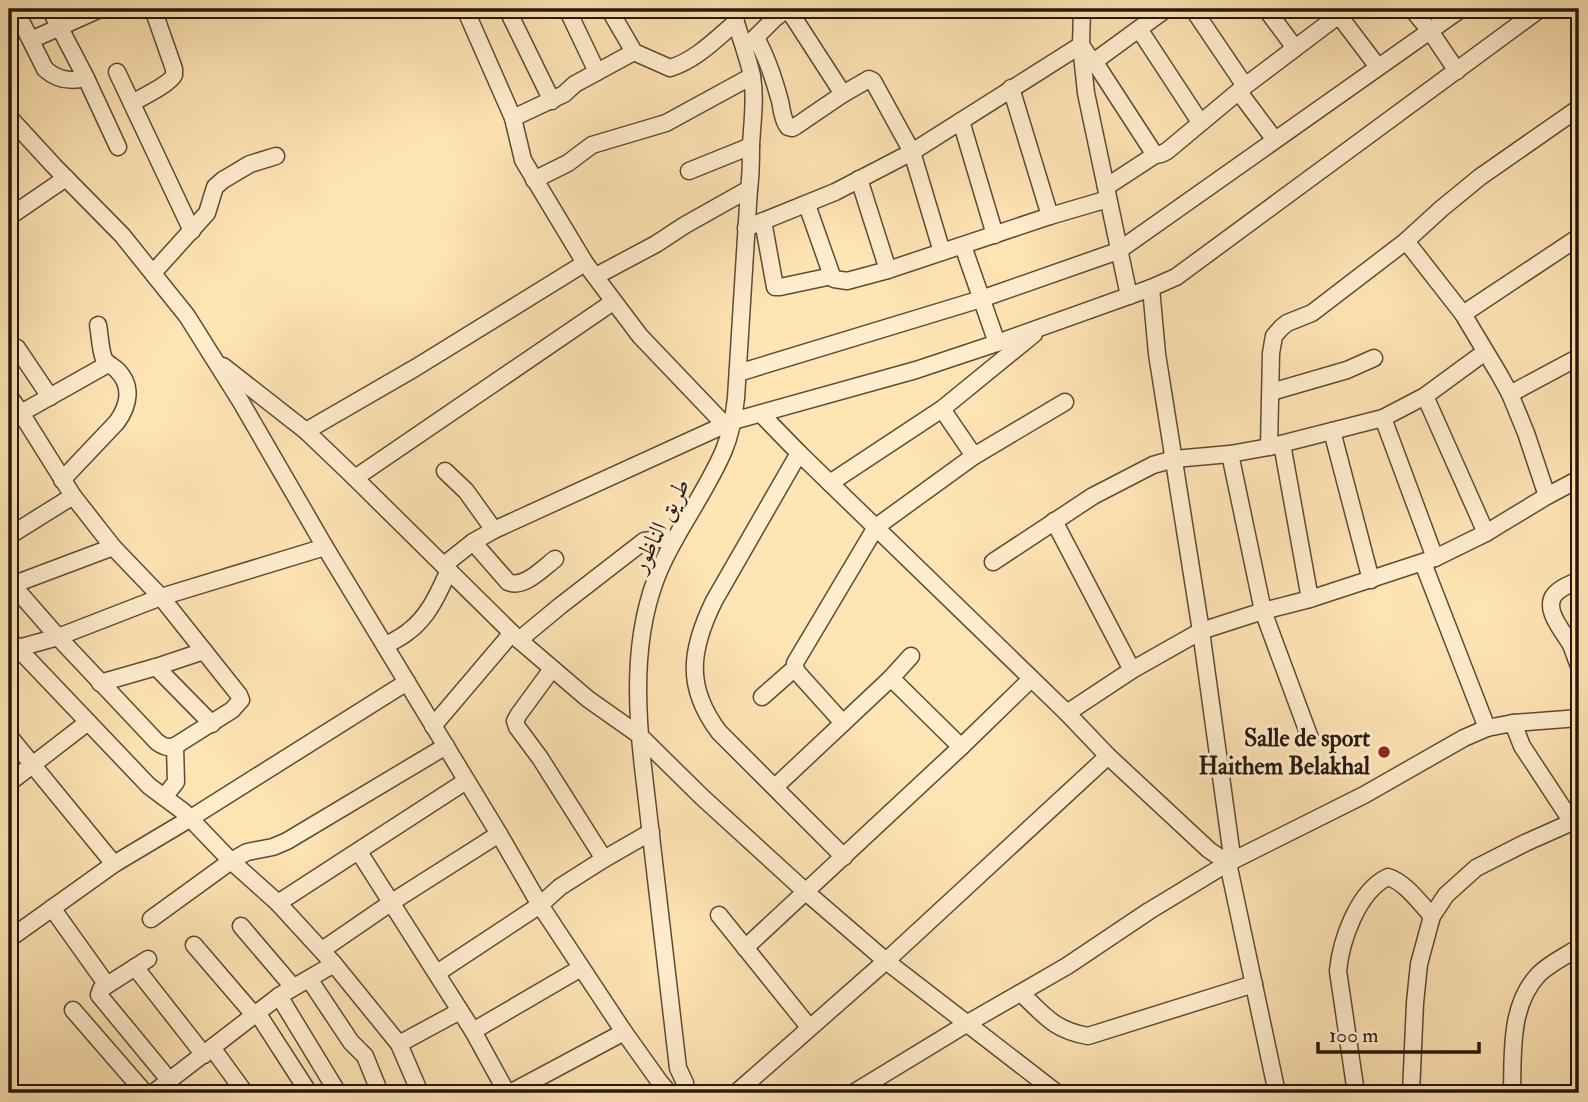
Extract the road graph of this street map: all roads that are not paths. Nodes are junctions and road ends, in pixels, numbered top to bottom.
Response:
1 (15, 9) edge
2 (50, 9) edge
3 (153, 9) edge
4 (465, 9) edge
5 (507, 9) edge
6 (567, 9) edge
7 (609, 9) edge
8 (787, 9) edge
9 (1082, 9) edge
10 (1166, 9) edge
11 (1193, 9) edge
12 (1266, 9) edge
13 (1412, 9) edge
14 (1461, 9) edge
15 (1540, 9) edge
16 (95, 10) edge
17 (1340, 11) edge
18 (734, 15) edge
19 (59, 26) junction
20 (1139, 29) junction
21 (1430, 31) junction
22 (31, 40) junction
23 (750, 43) junction
24 (1081, 45) junction
25 (1295, 48) junction
26 (634, 52) junction
27 (1094, 61) junction
28 (1378, 67) junction
29 (1457, 71) junction
30 (117, 72) dead end
31 (597, 72) junction
32 (752, 76) junction
33 (86, 78) junction
34 (1011, 88) junction
35 (1242, 89) junction
36 (843, 94) junction
37 (552, 101) junction
38 (132, 103) junction
39 (1579, 108) edge
40 (9, 117) edge
41 (513, 118) junction
42 (961, 121) junction
43 (1200, 122) junction
44 (1275, 140) junction
45 (751, 146) junction
46 (118, 147) dead end
47 (912, 152) junction
48 (1155, 155) junction
49 (276, 156) dead end
50 (689, 171) dead end
51 (66, 178) junction
52 (859, 179) junction
53 (534, 180) junction
54 (748, 189) junction
55 (1107, 193) junction
56 (807, 205) junction
57 (1050, 216) junction
58 (9, 217) edge
59 (763, 221) junction
60 (747, 228) junction
61 (192, 231) junction
62 (995, 235) junction
63 (1579, 237) edge
64 (1406, 241) junction
65 (963, 246) junction
66 (1118, 251) junction
67 (942, 252) junction
68 (590, 269) junction
69 (888, 270) junction
70 (153, 273) junction
71 (832, 276) junction
72 (1151, 288) junction
73 (1129, 296) junction
74 (981, 299) junction
75 (613, 302) junction
76 (1463, 314) junction
77 (98, 325) dead end
78 (1046, 325) junction
79 (998, 343) junction
80 (9, 344) edge
81 (1485, 352) junction
82 (1579, 357) edge
83 (1374, 358) dead end
84 (215, 360) junction
85 (108, 364) junction
86 (738, 373) junction
87 (254, 390) junction
88 (1271, 392) junction
89 (1510, 394) junction
90 (9, 396) edge
91 (1425, 396) junction
92 (50, 397) junction
93 (241, 402) junction
94 (1065, 402) dead end
95 (942, 409) junction
96 (761, 414) junction
97 (15, 415) edge
98 (1383, 418) junction
99 (729, 423) junction
100 (306, 431) junction
101 (1332, 431) junction
102 (1276, 446) junction
103 (799, 453) junction
104 (1230, 454) junction
105 (974, 456) junction
106 (1174, 459) junction
107 (445, 471) dead end
108 (355, 478) junction
109 (62, 480) junction
110 (1579, 480) edge
111 (830, 482) junction
112 (72, 496) junction
113 (1547, 496) junction
114 (1054, 521) junction
115 (876, 527) junction
116 (494, 530) junction
117 (1486, 533) junction
118 (9, 536) edge
119 (675, 539) junction
120 (473, 542) junction
121 (113, 547) junction
122 (325, 547) junction
123 (555, 559) dead end
124 (1429, 561) junction
125 (993, 562) dead end
126 (446, 568) junction
127 (1371, 580) junction
128 (1579, 580) edge
129 (10, 583) edge
130 (161, 597) junction
131 (1310, 599) junction
132 (1263, 611) junction
133 (1200, 631) junction
134 (516, 636) junction
135 (58, 637) junction
136 (1575, 645) edge
137 (12, 646) edge
138 (385, 646) junction
139 (204, 651) junction
140 (911, 656) dead end
141 (1579, 666) edge
142 (156, 667) junction
143 (795, 668) junction
144 (552, 669) junction
145 (1132, 670) junction
146 (891, 678) junction
147 (1031, 679) junction
148 (407, 682) junction
149 (100, 683) junction
150 (762, 697) dead end
151 (1067, 713) junction
152 (1579, 718) edge
153 (88, 722) junction
154 (843, 723) junction
155 (1513, 723) junction
156 (212, 724) junction
157 (433, 726) junction
158 (1488, 728) junction
159 (639, 735) junction
160 (9, 737) edge
161 (1310, 738) dead end
162 (175, 746) junction
163 (446, 747) junction
164 (961, 747) junction
165 (1108, 756) junction
166 (33, 764) junction
167 (466, 781) junction
168 (9, 783) edge
169 (775, 787) junction
170 (164, 797) junction
171 (191, 818) junction
172 (1576, 820) edge
173 (651, 832) junction
174 (499, 834) junction
175 (359, 852) junction
176 (845, 857) junction
177 (604, 859) junction
178 (231, 861) junction
179 (1228, 863) junction
180 (114, 864) junction
181 (806, 892) junction
182 (392, 902) junction
183 (278, 903) junction
184 (540, 905) junction
185 (52, 908) junction
186 (719, 915) dead end
187 (1432, 916) junction
188 (151, 919) dead end
189 (242, 926) dead end
190 (12, 931) edge
191 (194, 945) dead end
192 (745, 947) junction
193 (1579, 947) edge
194 (322, 950) junction
195 (886, 961) junction
196 (334, 964) junction
197 (581, 968) junction
198 (437, 974) junction
199 (309, 978) junction
200 (1254, 984) junction
201 (107, 985) junction
202 (286, 992) junction
203 (1021, 993) junction
204 (72, 1010) dead end
205 (460, 1011) junction
206 (256, 1015) junction
207 (968, 1023) junction
208 (809, 1027) junction
209 (472, 1031) junction
210 (624, 1032) junction
211 (399, 1045) junction
212 (209, 1052) junction
213 (678, 1068) junction
214 (170, 1081) junction
215 (663, 1089) edge
216 (145, 1093) edge
217 (153, 1093) edge
218 (245, 1093) edge
219 (309, 1093) edge
220 (338, 1093) edge
221 (380, 1093) edge
222 (420, 1093) edge
223 (509, 1093) edge
224 (676, 1093) edge
225 (686, 1093) edge
226 (736, 1093) edge
227 (853, 1093) edge
228 (1057, 1093) edge
229 (1278, 1093) edge
230 (1356, 1093) edge
231 (1411, 1093) edge
232 (1512, 1093) edge

1 - 22 street
2 - 19 street
3 - 38 street
4 - 41 street
5 - 37 street
6 - 31 street
7 - 26 street
8 - 23 street
8 - 36 street
9 - 24 street
10 - 20 street
11 - 35 street
12 - 25 street
13 - 21 street
14 - 21 street
15 - 29 street
16 - 19 street
17 - 25 street
17 - 28 street
18 - 23 street, طريق الناظور
18 - 26 street
19 - 22 street
19 - 33 street
20 - 27 street
20 - 43 street
21 - 28 street
21 - 29 street
22 - 33 street
23 - 32 street, طريق الناظور
23 - 36 street
24 - 27 street
24 - 34 street
24 - 55 street
25 - 35 street
26 - 31 street
27 - 48 street
28 - 44 street
29 - 72 street
30 - 38 street
31 - 37 street
32 - 45 street, طريق الناظور
32 - 53 street
33 - 46 street
34 - 42 street
34 - 57 street
35 - 43 street
35 - 44 street
36 - 47 street
37 - 41 street
38 - 61 street
39 - 64 street
40 - 51 street
41 - 53 street
42 - 47 street
42 - 62 street
43 - 48 street
44 - 66 street
45 - 50 street
45 - 54 street, طريق الناظور
47 - 52 street
47 - 67 street
48 - 55 street
49 - 61 street
51 - 58 street
51 - 70 street
52 - 56 street
52 - 69 street
53 - 68 street
54 - 60 street, طريق الناظور
54 - 68 street
55 - 57 street
55 - 66 street
56 - 59 street
56 - 71 street
57 - 62 street
59 - 60 street
59 - 71 street
60 - 86 street, طريق الناظور
61 - 70 street
62 - 65 street
63 - 76 street
64 - 76 street
64 - 88 street
65 - 67 street
65 - 74 street
66 - 73 street
66 - 74 street
67 - 69 street
68 - 75 street
68 - 100 street
69 - 71 street
70 - 84 street
72 - 73 street
72 - 106 street
73 - 78 street
74 - 79 street
74 - 86 street
75 - 99 street
75 - 108 street
76 - 81 street
77 - 85 street
78 - 79 street
78 - 95 street
79 - 96 street
80 - 92 street
81 - 89 street
81 - 91 street
82 - 89 street
83 - 88 street
84 - 87 street
84 - 93 street
85 - 92 street
85 - 109 street
86 - 99 street, طريق الناظور
87 - 93 street
87 - 100 street
88 - 102 street
89 - 113 street
90 - 97 street
91 - 98 street
91 - 117 street
92 - 97 street
93 - 122 street
94 - 105 street
95 - 105 street
95 - 111 street
96 - 99 street
96 - 103 street
97 - 109 street
98 - 101 street
98 - 124 street
99 - 116 street
99 - 119 street, طريق الناظور
100 - 108 street
101 - 102 street
101 - 127 street
102 - 104 street
102 - 131 street
103 - 111 street
103 - 169 street
104 - 106 street
104 - 132 street
105 - 115 street
106 - 114 street
106 - 133 street
107 - 116 street
108 - 126 street
109 - 112 street
110 - 113 street
111 - 115 street
112 - 118 street
112 - 121 street
113 - 117 street
114 - 125 street
114 - 145 street
115 - 143 street
115 - 147 street
116 - 120 street
117 - 124 street
119 - 134 street
119 - 159 street, طريق الناظور
120 - 123 street
120 - 126 street
121 - 129 street
121 - 130 street
122 - 130 street
122 - 138 street
124 - 127 street
124 - 158 street
126 - 134 street
126 - 138 street
127 - 131 street
128 - 136 street
129 - 135 street
130 - 135 street
130 - 139 street
131 - 132 street
132 - 133 street
132 - 161 street
133 - 145 street
133 - 179 street
134 - 144 street
134 - 157 street
135 - 137 street
135 - 149 street
136 - 141 street
137 - 153 street
138 - 148 street
139 - 142 street
139 - 156 street
140 - 146 street
142 - 149 street
142 - 156 street
143 - 150 street
143 - 154 street
144 - 159 street
144 - 177 street
145 - 151 street
146 - 154 street
146 - 164 street
147 - 151 street
147 - 164 street
148 - 157 street
148 - 171 street
149 - 162 street
151 - 165 street
152 - 155 street
153 - 166 street
153 - 170 street
154 - 169 street
155 - 158 street
155 - 172 street
156 - 162 street
157 - 163 street
158 - 179 street
159 - 173 street, طريق الناظور
159 - 181 street
160 - 166 street
162 - 170 street
163 - 167 street
163 - 178 street
164 - 176 street
165 - 179 street
165 - 195 street
166 - 168 street
166 - 180 street
167 - 174 street
167 - 175 street
169 - 176 street
170 - 171 street
171 - 178 street
171 - 180 street
172 - 187 street
173 - 177 street
173 - 213 street, طريق الناظور
174 - 182 street
174 - 184 street
175 - 182 street
175 - 183 street
176 - 181 street
177 - 184 street
178 - 183 street
178 - 188 street
179 - 200 street
179 - 203 street
180 - 185 street
181 - 192 street
181 - 195 street
182 - 194 street
182 - 198 street
183 - 194 street
184 - 197 street
184 - 198 street
185 - 190 street
185 - 201 street
186 - 192 street
187 - 230 street
187 - 231 street
189 - 202 street
191 - 206 street
192 - 208 street
193 - 232 street
194 - 196 street
195 - 207 street
195 - 208 street
196 - 199 street
196 - 211 street
197 - 209 street
197 - 210 street
198 - 205 street
199 - 202 street
199 - 221 street
200 - 203 street
200 - 229 street
201 - 212 street
201 - 214 street
202 - 206 street
202 - 220 street
203 - 207 street
204 - 216 street
205 - 209 street
205 - 211 street
206 - 212 street
206 - 219 street
207 - 227 street
207 - 228 street
208 - 226 street
209 - 223 street
210 - 215 street
210 - 223 street
211 - 222 street
212 - 214 street
212 - 218 street
213 - 224 street, طريق الناظور
213 - 225 street, طريق الناظور
214 - 217 street

